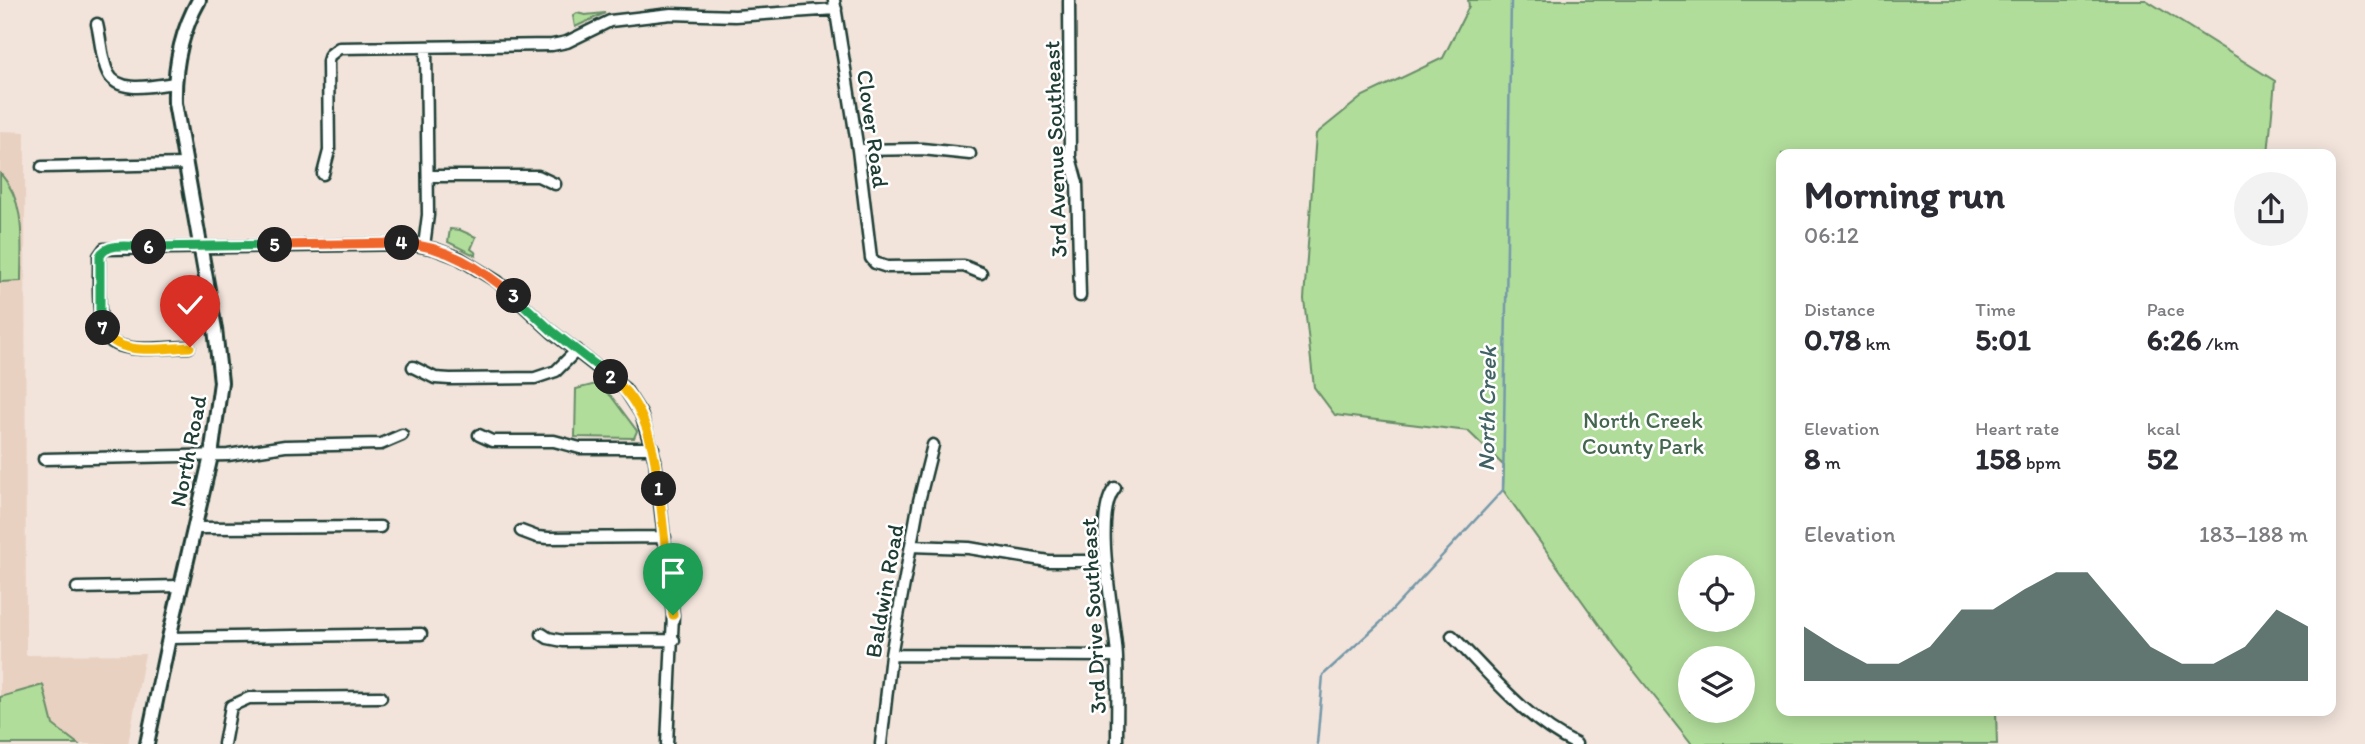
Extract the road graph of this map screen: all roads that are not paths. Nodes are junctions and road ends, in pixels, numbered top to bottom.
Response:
1 (199, 0) edge
2 (1069, 0) edge
3 (835, 4) edge
4 (97, 24) dead end
5 (426, 47) junction
6 (175, 83) junction
7 (858, 150) junction
8 (970, 154) dead end
9 (185, 164) junction
10 (42, 167) dead end
11 (323, 174) dead end
12 (428, 176) junction
13 (555, 184) dead end
14 (200, 246) junction
15 (424, 246) junction
16 (981, 273) dead end
17 (1080, 296) dead end
18 (190, 347) dead end
19 (577, 350) junction
20 (413, 367) dead end
21 (402, 435) dead end
22 (479, 435) dead end
23 (933, 445) dead end
24 (653, 448) junction
25 (211, 456) junction
26 (44, 459) dead end
27 (1115, 488) dead end
28 (380, 527) dead end
29 (195, 528) junction
30 (521, 531) dead end
31 (664, 537) junction
32 (911, 546) junction
33 (1105, 561) junction
34 (181, 586) junction
35 (77, 588) dead end
36 (421, 634) dead end
37 (542, 634) dead end
38 (1452, 636) dead end
39 (169, 638) junction
40 (674, 639) junction
41 (891, 655) junction
42 (1117, 656) junction
43 (381, 697) dead end
44 (148, 744) edge
45 (224, 744) edge
46 (667, 744) edge
47 (881, 744) edge
48 (1117, 744) edge
49 (1576, 744) edge

1 - 6 street, North Road
2 - 17 street, 3rd Avenue Southeast
3 - 5 street
3 - 7 street, Clover Road
4 - 6 street
5 - 11 street
5 - 12 street
6 - 9 street, North Road
7 - 8 street
7 - 16 street, Clover Road
9 - 10 street
9 - 14 street, North Road
12 - 13 street
12 - 15 street
14 - 15 street
14 - 18 street
14 - 25 street, North Road
15 - 19 street
19 - 20 street
19 - 24 street
21 - 25 street
22 - 24 street
23 - 32 street, Baldwin Road
24 - 31 street
25 - 26 street
25 - 29 street, North Road
27 - 33 street, 3rd Drive Southeast
28 - 29 street
29 - 34 street, North Road
30 - 31 street
31 - 40 street
32 - 33 street
32 - 41 street, Baldwin Road
33 - 42 street, 3rd Drive Southeast
34 - 35 street
34 - 39 street, North Road
36 - 39 street
37 - 40 street
38 - 49 street
39 - 44 street, North Road
40 - 46 street
41 - 42 street
41 - 47 street, Baldwin Road
42 - 48 street, 3rd Drive Southeast
43 - 45 street

